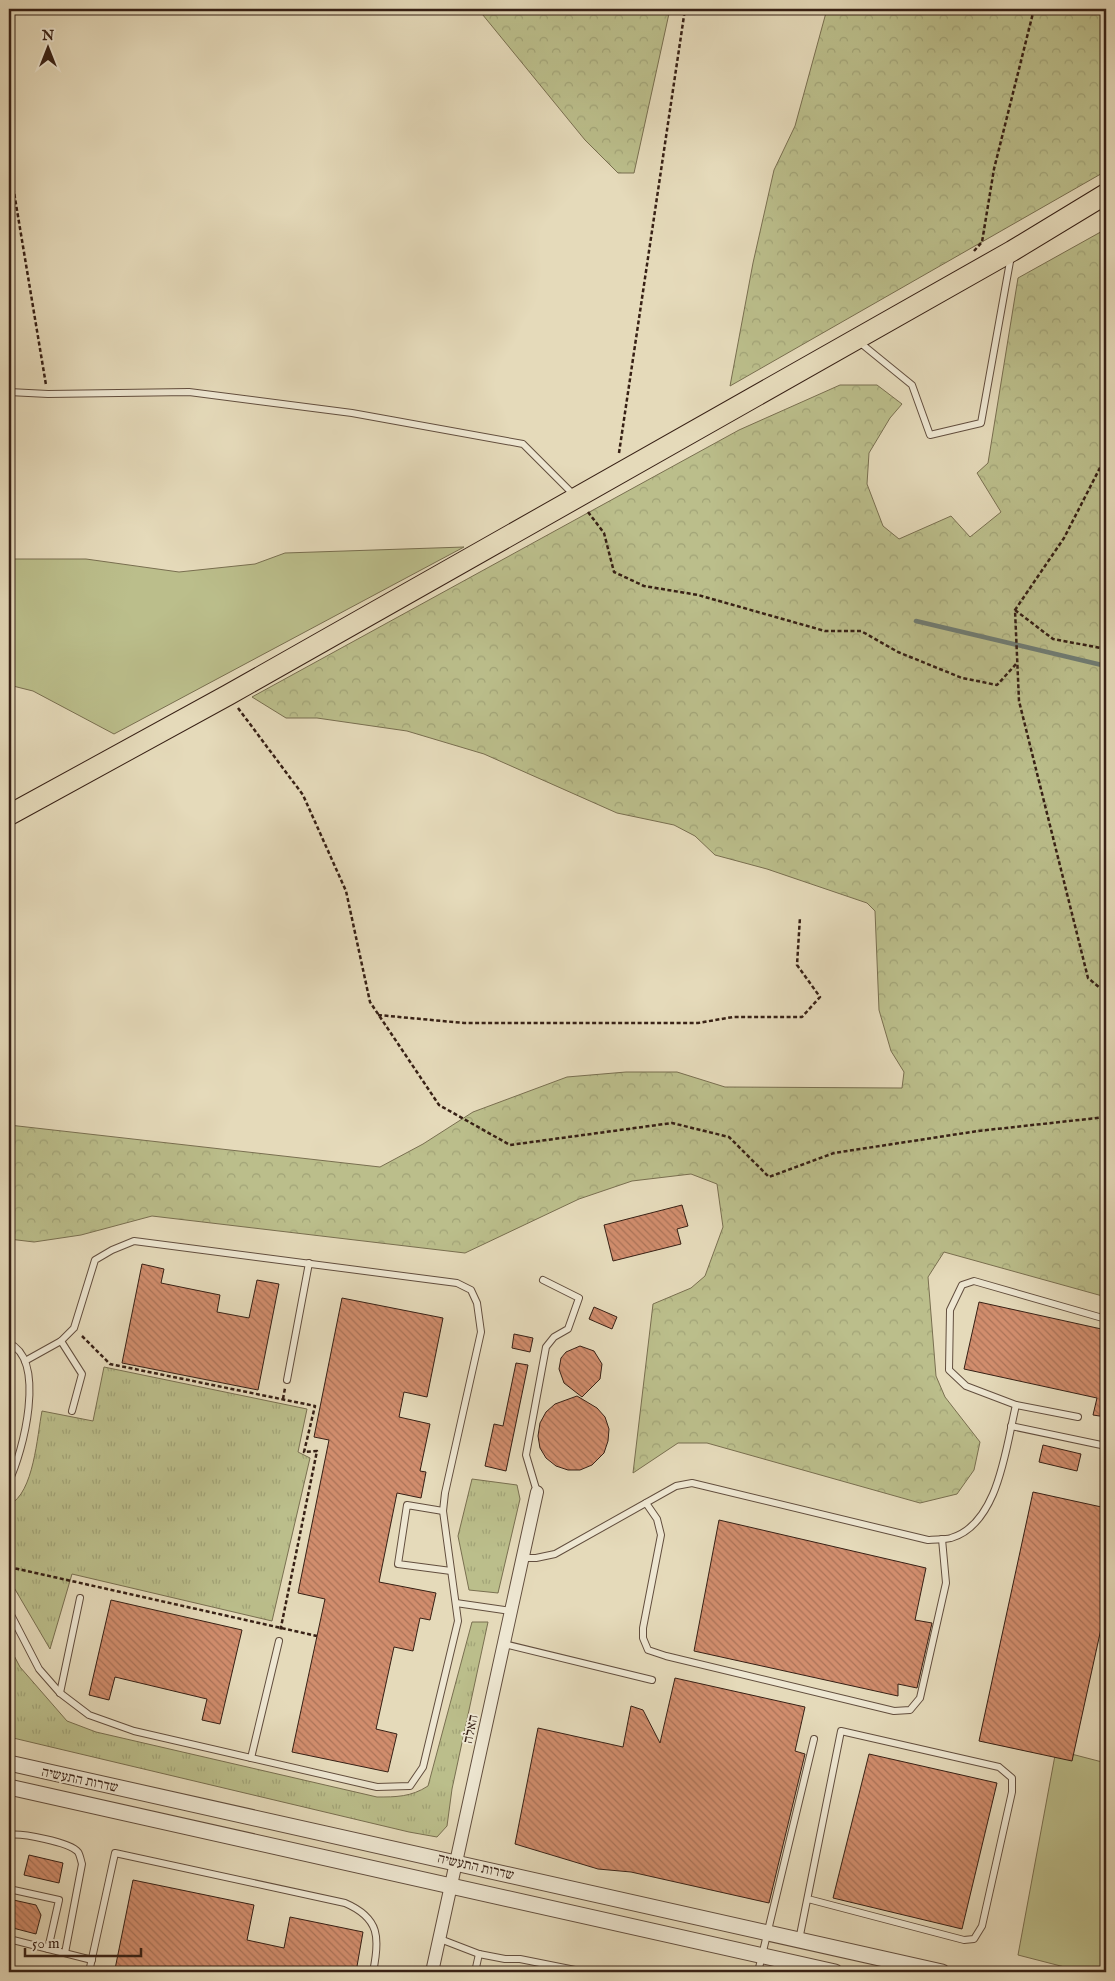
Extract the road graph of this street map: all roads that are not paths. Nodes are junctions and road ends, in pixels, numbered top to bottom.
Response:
1 (1106, 194) edge
2 (1012, 251) junction
3 (855, 339) junction
4 (9, 392) edge
5 (576, 497) junction
6 (9, 815) edge
7 (309, 1263) junction
8 (543, 1280) dead end
9 (1106, 1319) edge
10 (61, 1341) junction
11 (9, 1343) edge
12 (26, 1361) junction
13 (287, 1380) dead end
14 (1016, 1405) junction
15 (72, 1410) dead end
16 (1078, 1417) dead end
17 (1011, 1426) junction
18 (1106, 1446) edge
19 (9, 1481) edge
20 (537, 1492) joint
21 (646, 1503) junction
22 (443, 1511) junction
23 (942, 1539) junction
24 (522, 1558) junction
25 (452, 1571) junction
26 (80, 1598) dead end
27 (456, 1603) junction
28 (9, 1611) edge
29 (511, 1611) junction
30 (279, 1641) road end
31 (504, 1644) junction
32 (652, 1680) dead end
33 (60, 1693) junction
34 (814, 1739) dead end
35 (251, 1758) junction
36 (9, 1763) edge
37 (9, 1787) edge
38 (9, 1835) edge
39 (457, 1862) junction
40 (452, 1885) junction
41 (9, 1889) edge
42 (808, 1899) junction
43 (768, 1933) junction
44 (9, 1939) edge
45 (440, 1939) junction
46 (799, 1940) junction
47 (48, 1949) junction
48 (65, 1953) junction
49 (479, 1954) junction
50 (762, 1956) junction
51 (92, 1960) junction
52 (89, 1972) edge
53 (373, 1972) edge
54 (432, 1972) edge
55 (475, 1972) edge
56 (585, 1972) edge
57 (758, 1972) edge
58 (835, 1972) edge
59 (942, 1972) edge

1 - 2 main road
2 - 3 main road
2 - 3 lane
3 - 5 main road
4 - 5 lane
5 - 6 main road
7 - 10 lane
7 - 13 lane
7 - 22 lane
8 - 20 lane
9 - 14 lane
10 - 12 lane
10 - 15 lane
11 - 12 lane
12 - 19 lane
14 - 16 lane
14 - 17 lane
17 - 18 lane
17 - 23 lane
20 - 24 street, האלה
21 - 23 lane
21 - 23 lane
21 - 24 lane
22 - 25 lane
22 - 25 lane
24 - 29 street, האלה
25 - 27 lane
26 - 33 lane
27 - 29 lane
27 - 35 lane
28 - 33 lane
29 - 31 street, האלה
30 - 35 lane
31 - 32 lane
31 - 39 street, האלה
33 - 35 lane
34 - 43 lane
36 - 39 street, שדרות התעשיה
37 - 40 street, שדרות התעשיה
38 - 48 lane
39 - 40 street, האלה
39 - 43 street, שדרות התעשיה
40 - 45 street, האלה
40 - 50 street, שדרות התעשיה
41 - 47 lane
42 - 42 lane
42 - 46 lane
43 - 46 street, שדרות התעשיה
43 - 50 lane
44 - 47 lane
45 - 49 lane
45 - 54 street, האלה
46 - 59 street, שדרות התעשיה
47 - 48 lane
48 - 51 lane
49 - 55 lane
49 - 56 lane
50 - 57 lane
50 - 58 street, שדרות התעשיה
51 - 52 lane
51 - 53 lane

